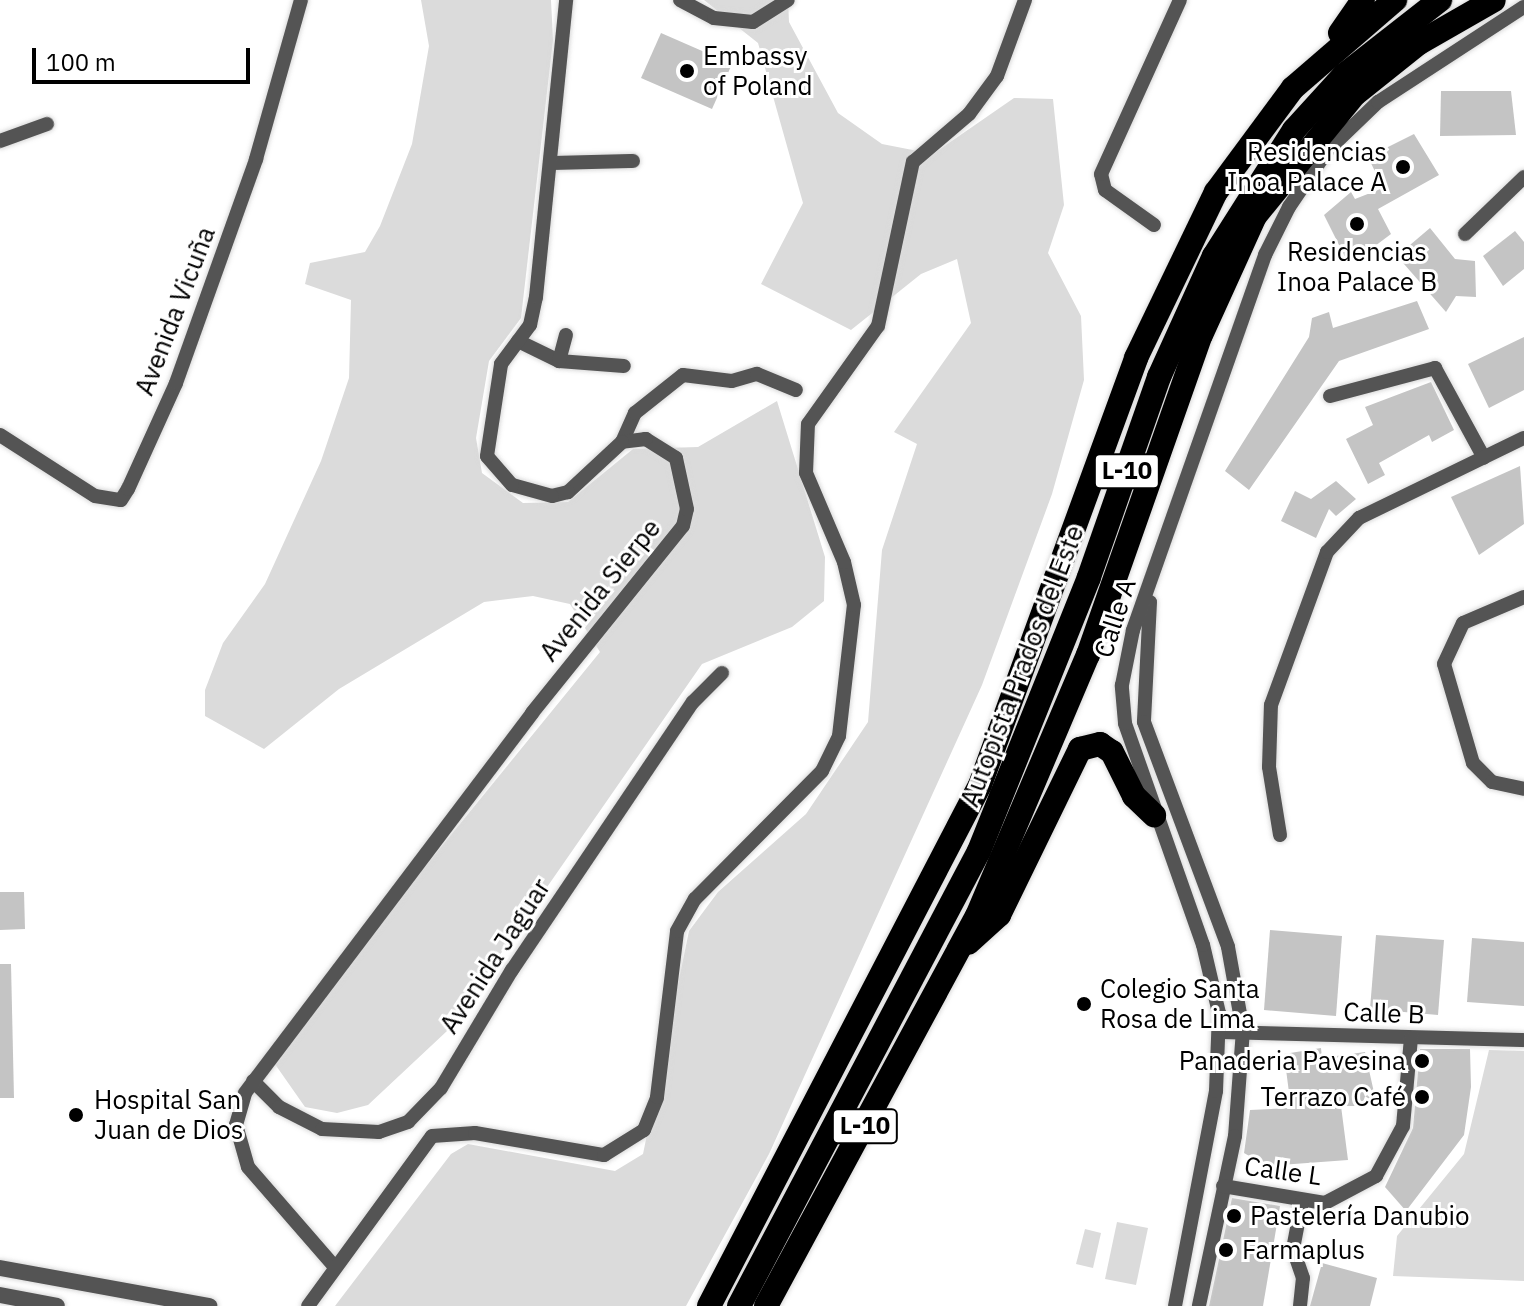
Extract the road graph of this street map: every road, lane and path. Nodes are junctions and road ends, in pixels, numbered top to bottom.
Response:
1 (301, 0) edge
2 (566, 0) edge
3 (680, 0) edge
4 (788, 0) edge
5 (1025, 0) edge
6 (1180, 0) edge
7 (1363, 0) edge
8 (1395, 0) edge
9 (1440, 0) edge
10 (1494, 0) edge
11 (1522, 12) edge
12 (1334, 46) junction
13 (47, 124) dead end
14 (0, 141) edge
15 (633, 161) dead end
16 (550, 163) junction
17 (1524, 177) edge
18 (1154, 225) dead end
19 (1465, 234) dead end
20 (566, 335) dead end
21 (518, 341) junction
22 (559, 361) junction
23 (624, 366) dead end
24 (796, 390) dead end
25 (1330, 396) dead end
26 (0, 435) edge
27 (1524, 438) edge
28 (622, 442) junction
29 (1484, 458) junction
30 (1154, 574) junction
31 (1524, 597) edge
32 (722, 673) dead end
33 (1524, 789) edge
34 (1154, 815) junction
35 (1280, 835) dead end
36 (963, 947) junction
37 (1243, 1030) junction
38 (1219, 1032) junction
39 (1411, 1038) junction
40 (1524, 1040) edge
41 (253, 1081) junction
42 (1223, 1186) junction
43 (1302, 1202) junction
44 (334, 1266) junction
45 (0, 1268) edge
46 (0, 1295) edge
47 (57, 1306) edge
48 (210, 1306) edge
49 (308, 1306) edge
50 (709, 1306) edge
51 (739, 1306) edge
52 (766, 1306) edge
53 (1175, 1306) edge
54 (1199, 1306) edge
55 (1300, 1306) edge

1 - 26 street, Avenida Vicuña
2 - 16 street
3 - 4 street
5 - 44 street
6 - 18 street
7 - 12 highway, L-10
8 - 12 highway, Autopista Prados del Este / L-10
9 - 51 highway, Autopista Prados del Este / L-10
10 - 36 highway
11 - 30 street
12 - 50 highway, Autopista Prados del Este / L-10
13 - 14 street
15 - 16 street
16 - 21 street
17 - 19 street
20 - 22 street
21 - 22 street
21 - 28 street
22 - 23 street
24 - 28 street
25 - 29 street
27 - 29 street
28 - 41 street, Avenida Sierpe
29 - 35 street
30 - 34 street, Calle A
30 - 37 street, Calle A
31 - 33 street
32 - 41 street, Avenida Jaguar
34 - 36 highway
34 - 38 street, Calle A
36 - 52 highway, L-10
37 - 38 street, Calle B
37 - 39 street, Calle B
37 - 42 street, Calle A
38 - 53 street, Calle A
39 - 40 street, Calle B
39 - 43 street, Calle L
41 - 44 street, Avenida Sierpe
42 - 43 street, Calle L
42 - 54 street, Calle A
43 - 55 street
44 - 49 street
45 - 48 street
46 - 47 street

